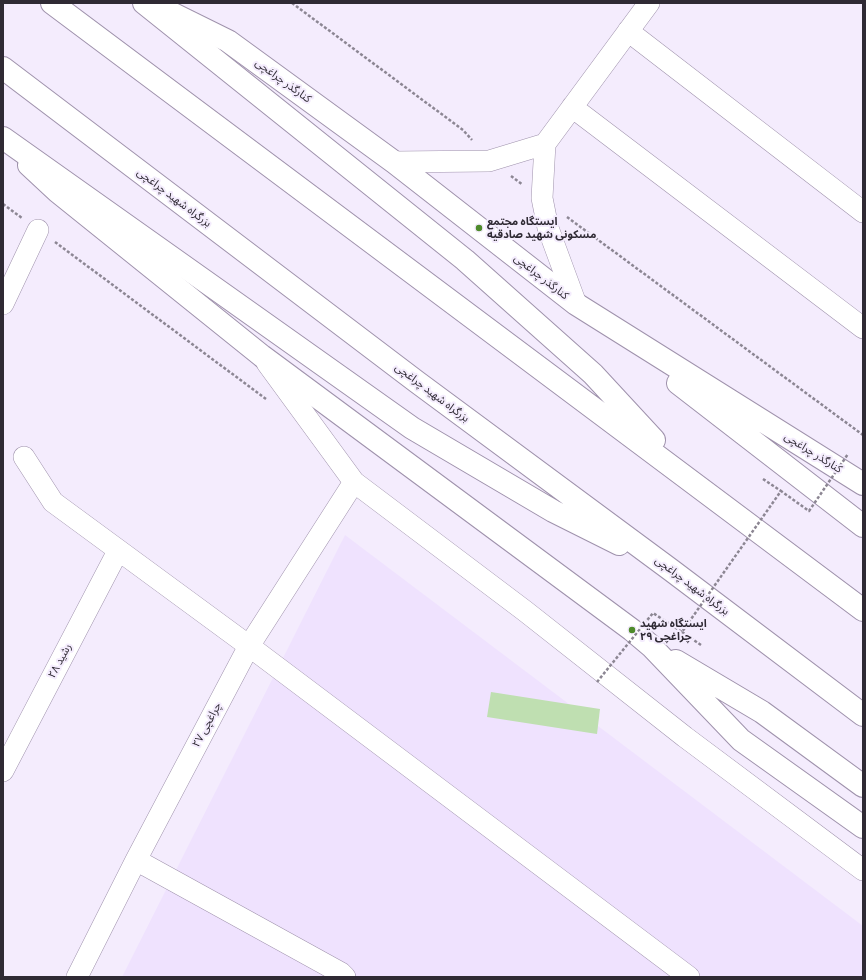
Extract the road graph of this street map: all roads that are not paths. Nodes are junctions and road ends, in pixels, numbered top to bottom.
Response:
1 (52, 3) edge
2 (144, 3) edge
3 (150, 3) edge
4 (649, 3) edge
5 (628, 31) junction
6 (3, 68) edge
7 (572, 107) junction
8 (3, 138) edge
9 (3, 142) edge
10 (545, 144) junction
11 (394, 162) junction
12 (863, 212) edge
13 (38, 230) road end
14 (3, 304) edge
15 (576, 304) junction
16 (863, 328) edge
17 (262, 356) junction
18 (24, 457) dead end
19 (354, 482) junction
20 (695, 483) junction
21 (863, 484) edge
22 (863, 526) edge
23 (118, 551) junction
24 (671, 570) junction
25 (863, 610) edge
26 (249, 646) junction
27 (651, 646) junction
28 (863, 715) edge
29 (3, 771) edge
30 (863, 786) edge
31 (863, 827) edge
32 (136, 860) junction
33 (863, 870) edge
34 (78, 977) edge
35 (345, 977) edge
36 (689, 977) edge

1 - 20 main road
2 - 20 main road
3 - 11 main road, کنارگذر چراغچی
4 - 5 street
5 - 7 street
5 - 12 street
6 - 24 main road, بزرگراه شهید چراغچی
7 - 10 street
7 - 16 street
8 - 24 main road
9 - 17 main road
10 - 11 street
10 - 15 street
11 - 15 main road, کنارگذر چراغچی
13 - 14 street
15 - 21 main road, کنارگذر چراغچی
15 - 22 main road
17 - 19 street
17 - 27 main road
18 - 23 street
19 - 26 street, چراغچی ۲۷
19 - 33 street
20 - 25 main road
23 - 26 street
23 - 29 street, رشید ۲۸
24 - 28 main road, بزرگراه شهید چراغچی
26 - 32 street, چراغچی ۲۷
26 - 36 street
27 - 30 main road
27 - 31 main road
32 - 34 street, چراغچی ۲۷
32 - 35 street

